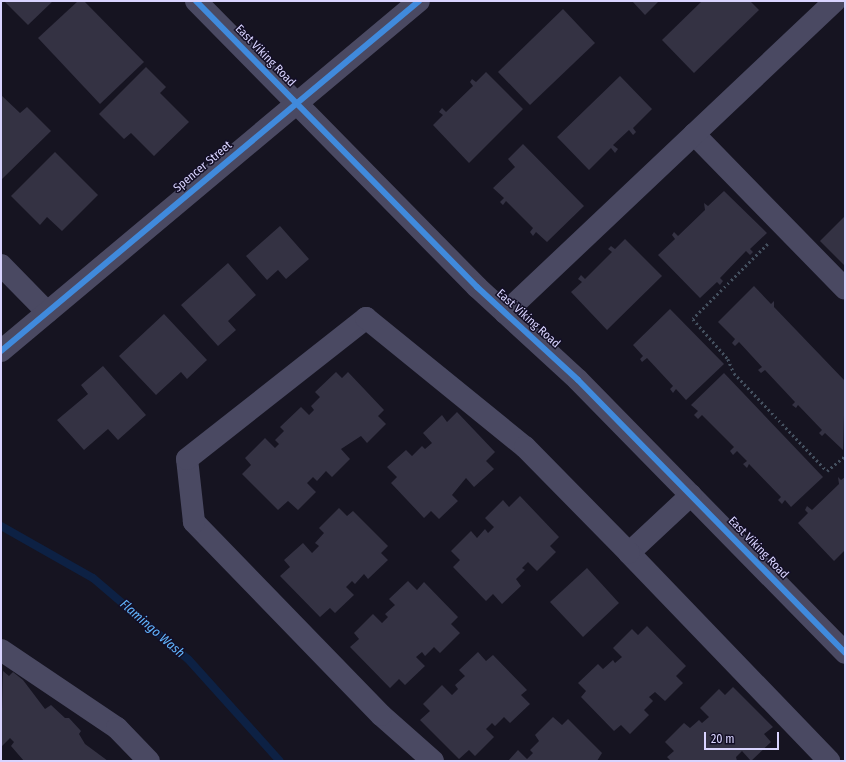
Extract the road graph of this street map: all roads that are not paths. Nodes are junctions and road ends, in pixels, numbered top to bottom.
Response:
1 (196, 1) edge
2 (419, 1) edge
3 (835, 1) edge
4 (296, 104) junction
5 (694, 134) junction
6 (1, 265) edge
7 (845, 289) edge
8 (47, 312) junction
9 (505, 313) junction
10 (1, 351) edge
11 (691, 495) junction
12 (629, 553) junction
13 (1, 650) edge
14 (845, 654) edge
15 (149, 761) edge
16 (433, 761) edge
17 (829, 761) edge

1 - 4 street, East Viking Road
2 - 4 street, Spencer Street
3 - 5 street
4 - 8 street, Spencer Street
4 - 9 street, East Viking Road
5 - 7 street
5 - 9 street
6 - 8 street
8 - 10 street, Spencer Street
9 - 11 street, East Viking Road
11 - 12 street
11 - 14 street, East Viking Road
12 - 16 street
12 - 17 street
13 - 15 street

